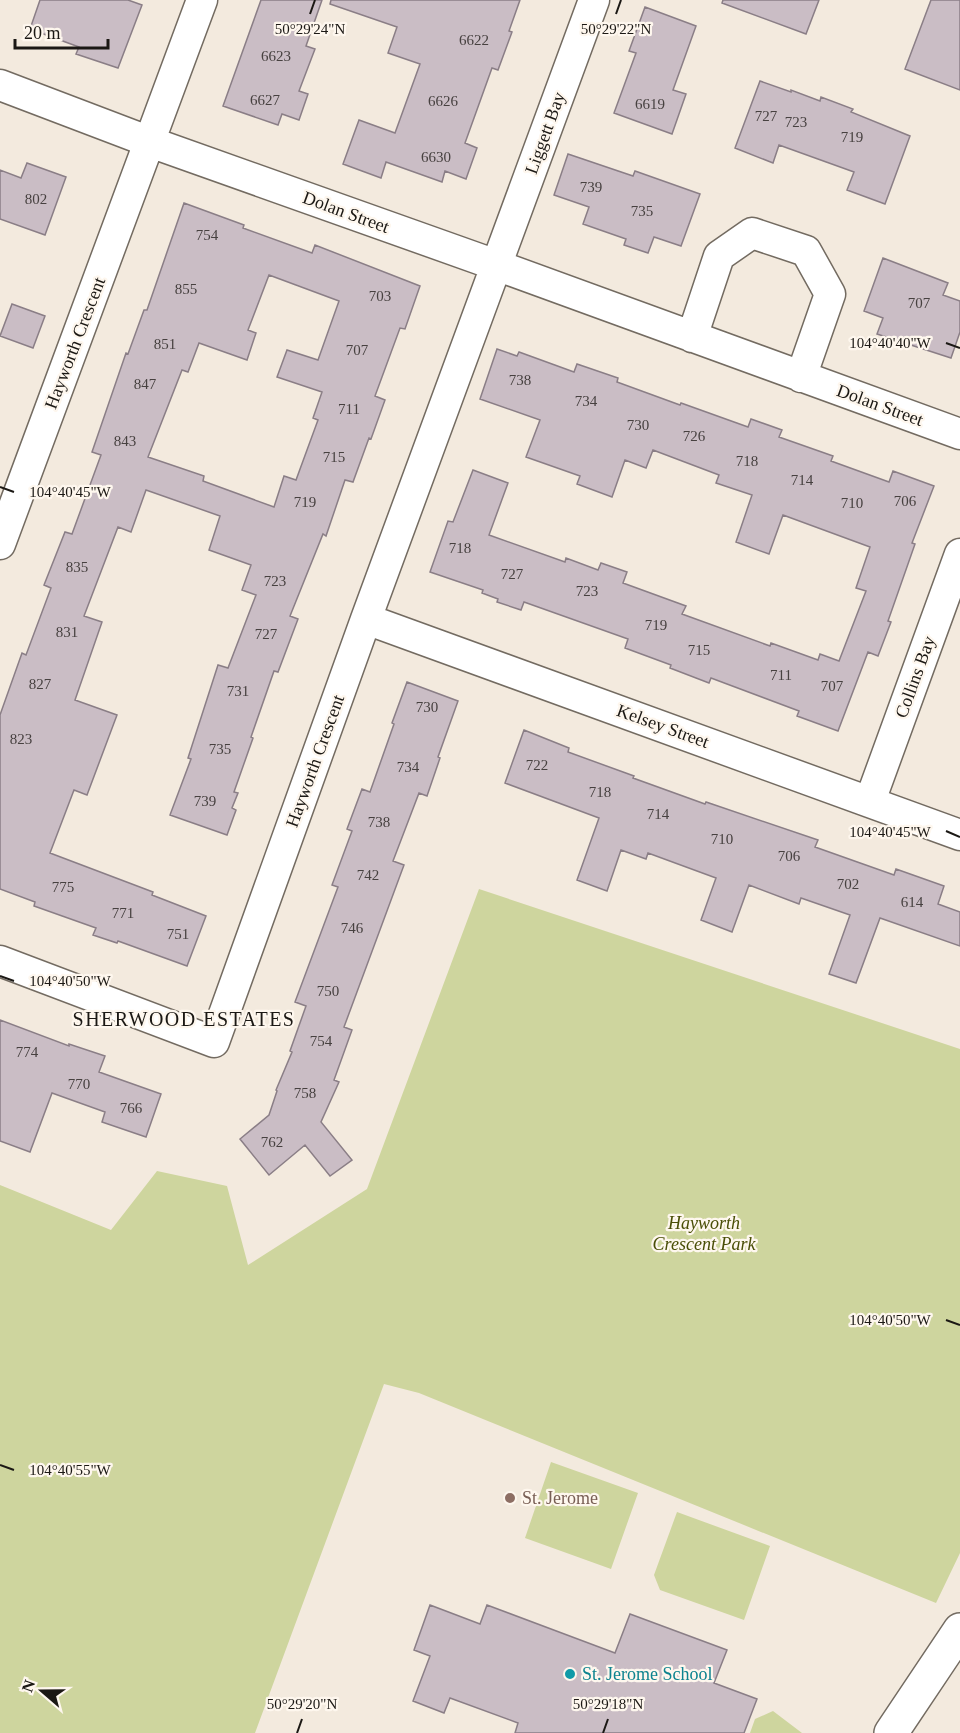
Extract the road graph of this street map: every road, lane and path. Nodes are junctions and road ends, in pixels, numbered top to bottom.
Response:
1 (202, 0) edge
2 (594, 0) edge
3 (0, 85) edge
4 (150, 142) junction
5 (496, 265) junction
6 (692, 337) junction
7 (801, 376) junction
8 (960, 434) edge
9 (10, 482) edge
10 (0, 544) edge
11 (960, 554) edge
12 (366, 619) junction
13 (870, 801) junction
14 (960, 835) edge
15 (0, 962) edge
16 (960, 1630) edge
17 (891, 1733) edge

1 - 4 street, Hayworth Crescent
2 - 5 street, Liggett Bay
3 - 4 street, Dolan Street
4 - 5 street, Dolan Street
4 - 9 street, Hayworth Crescent
5 - 6 street, Dolan Street
5 - 12 street, Hayworth Crescent
6 - 7 street, Dolan Street
6 - 7 street
7 - 8 street, Dolan Street
9 - 10 street, Hayworth Crescent
11 - 13 street, Collins Bay
12 - 13 street, Kelsey Street
12 - 15 street, Hayworth Crescent
13 - 14 street, Kelsey Street
16 - 17 street

